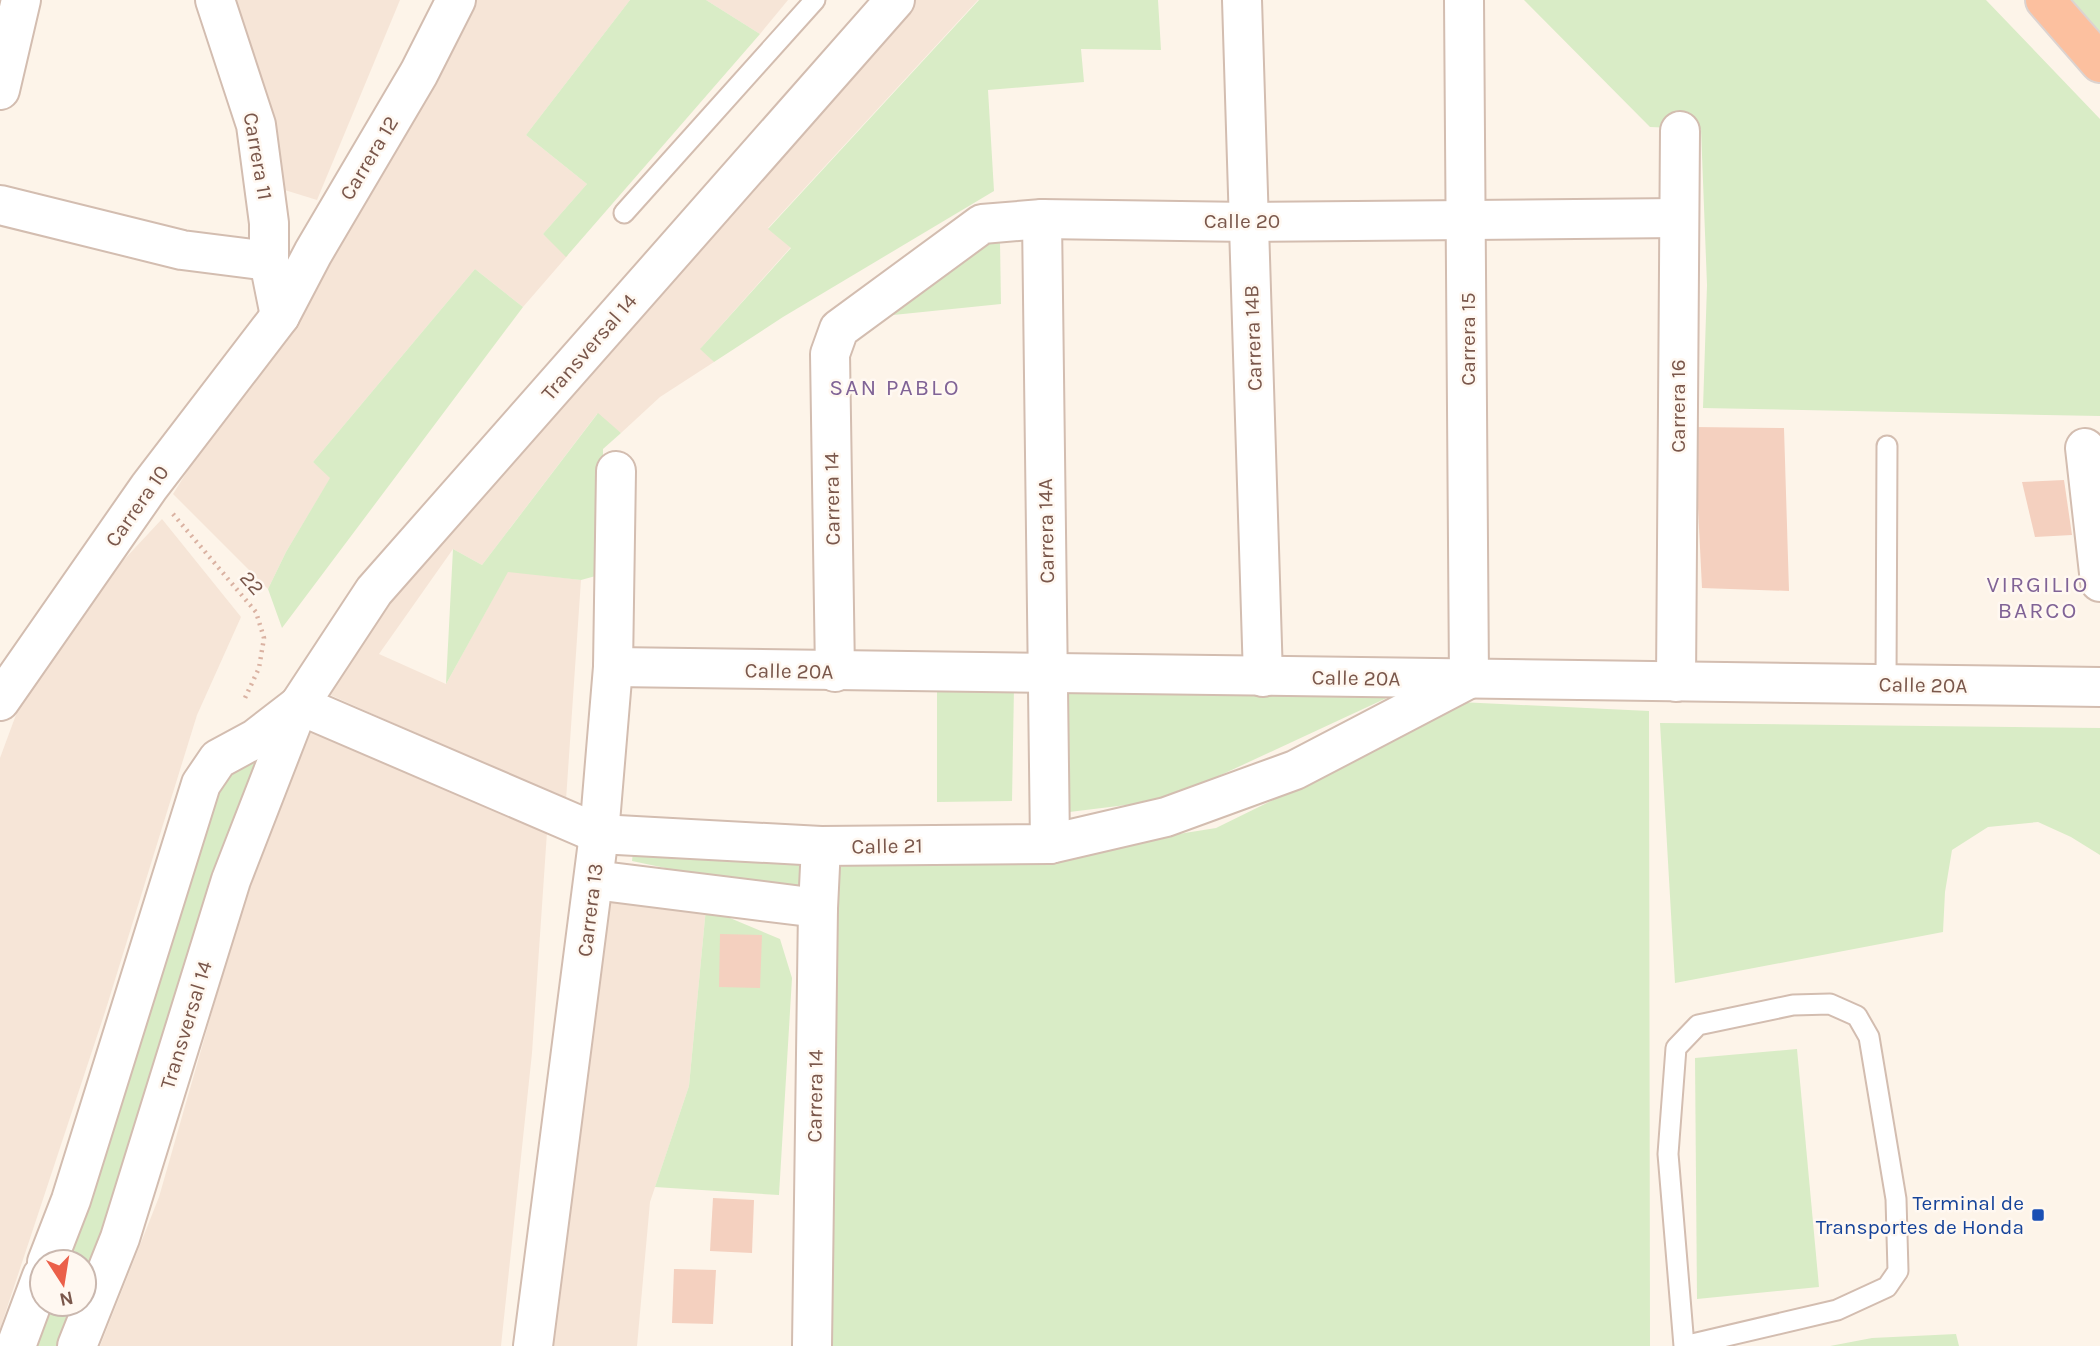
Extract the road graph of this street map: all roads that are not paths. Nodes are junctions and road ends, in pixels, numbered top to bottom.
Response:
1 (20, 0) edge
2 (215, 0) edge
3 (456, 0) edge
4 (815, 0) edge
5 (895, 0) edge
6 (1242, 0) edge
7 (1464, 0) edge
8 (2045, 0) edge
9 (2100, 63) edge
10 (0, 90) edge
11 (1680, 131) dead end
12 (0, 205) edge
13 (624, 213) dead end
14 (1679, 218) junction
15 (1042, 219) junction
16 (1467, 219) junction
17 (1249, 222) junction
18 (270, 261) junction
19 (280, 316) junction
20 (839, 329) joint
21 (1887, 446) dead end
22 (2085, 448) dead end
23 (616, 471) dead end
24 (2100, 582) edge
25 (613, 667) junction
26 (835, 671) junction
27 (1048, 674) junction
28 (1263, 677) junction
29 (1469, 679) junction
30 (1676, 682) junction
31 (1886, 684) junction
32 (2100, 687) edge
33 (0, 701) edge
34 (299, 705) junction
35 (599, 834) junction
36 (1050, 844) junction
37 (821, 846) junction
38 (594, 880) junction
39 (818, 908) junction
40 (52, 1248) edge
41 (28, 1314) edge
42 (16, 1346) edge
43 (77, 1346) edge
44 (534, 1346) edge
45 (812, 1346) edge
46 (1684, 1346) edge

1 - 10 street
2 - 18 street, Carrera 11
3 - 19 street, Carrera 12
4 - 13 lane
5 - 34 street, Transversal 14
6 - 17 street, Carrera 14B
7 - 16 street, Carrera 15
8 - 9 highway
11 - 14 street, Carrera 16
12 - 18 street
14 - 16 street, Calle 20
14 - 30 street, Carrera 16
15 - 17 street, Calle 20
15 - 20 street, Calle 20
15 - 27 street, Carrera 14A
16 - 17 street, Calle 20
16 - 29 street, Carrera 15
17 - 28 street, Carrera 14B
18 - 19 street, Carrera 11
19 - 33 street, Carrera 10
20 - 26 street, Carrera 14
21 - 31 lane
22 - 24 street
23 - 25 street, Carrera 13
25 - 26 street, Calle 20A
25 - 35 street, Carrera 13
26 - 27 street, Calle 20A
27 - 28 street, Calle 20A
27 - 36 street, Carrera 14A
28 - 29 street, Calle 20A
29 - 30 street, Calle 20A
29 - 36 street, Calle 21
30 - 31 street, Calle 20A
31 - 32 street, Calle 20A
34 - 35 street, Calle 21
34 - 40 street, Transversal 14
34 - 43 street, Transversal 14
35 - 37 street, Calle 21
35 - 38 street, Carrera 13
36 - 37 street, Calle 21
37 - 39 street, Carrera 14
38 - 39 street
38 - 44 street, Carrera 13
39 - 45 street, Carrera 14
41 - 42 street
46 - 46 lane

